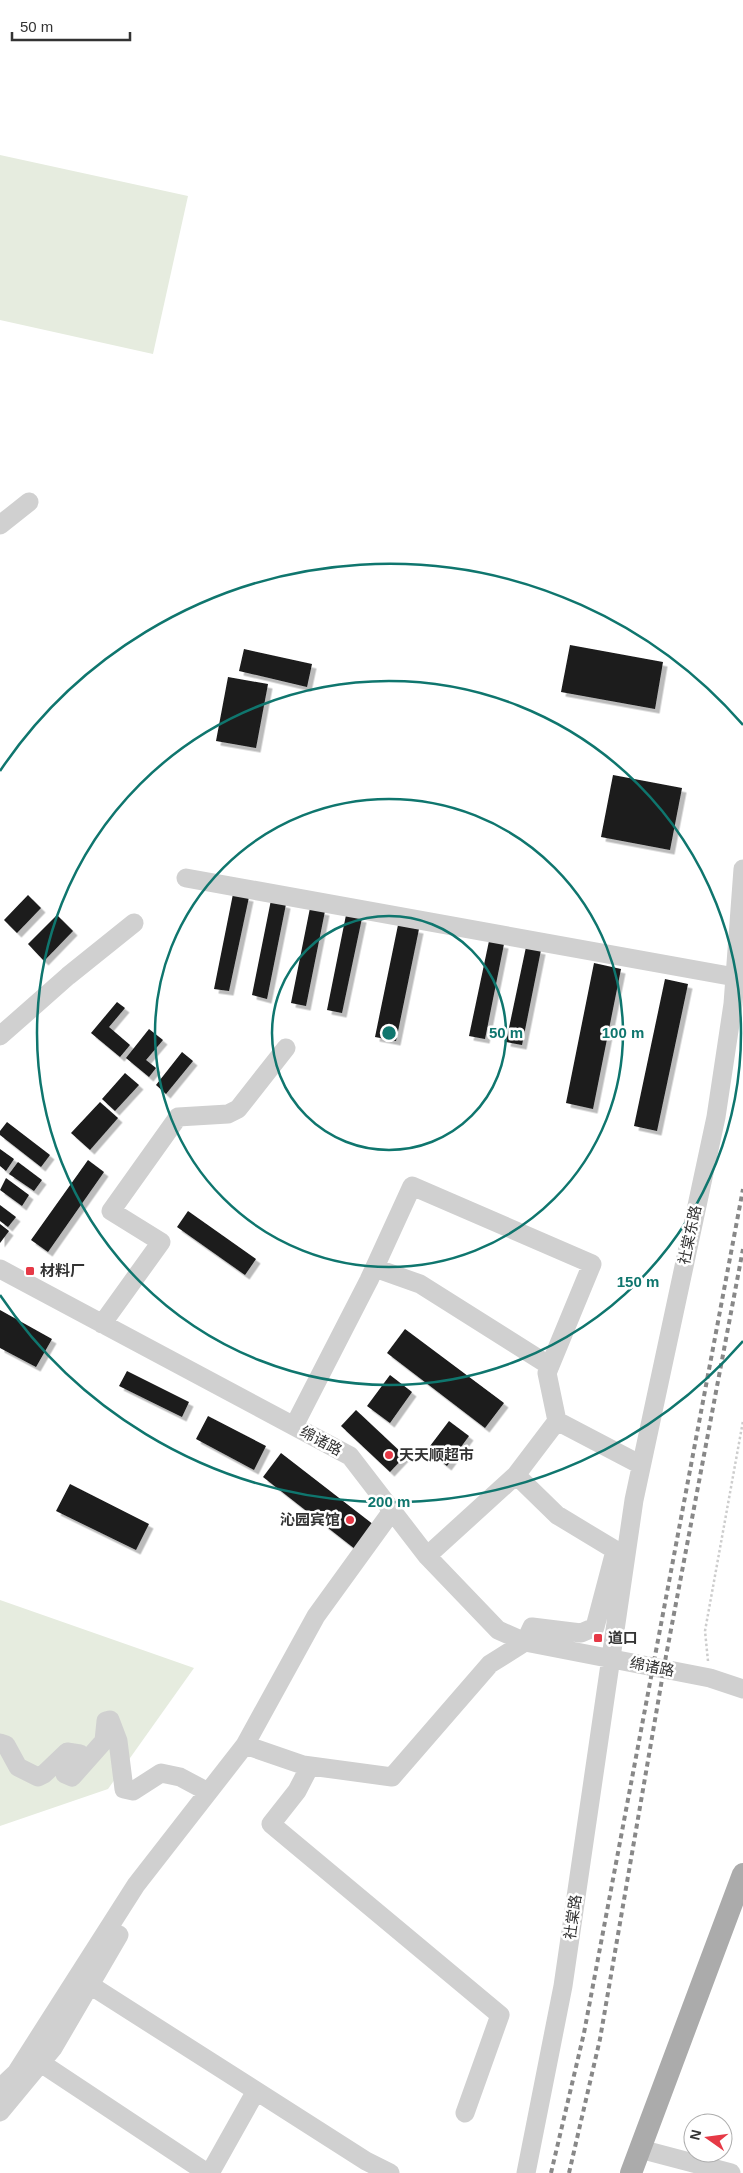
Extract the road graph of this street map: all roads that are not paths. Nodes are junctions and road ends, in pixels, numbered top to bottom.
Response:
1 (29, 502) dead end
2 (0, 525) edge
3 (743, 869) edge
4 (186, 878) dead end
5 (134, 923) dead end
6 (735, 977) junction
7 (0, 1036) edge
8 (286, 1048) dead end
9 (375, 1268) junction
10 (0, 1269) edge
11 (102, 1324) junction
12 (550, 1366) junction
13 (557, 1421) junction
14 (294, 1426) junction
15 (641, 1465) junction
16 (516, 1475) junction
17 (392, 1511) junction
18 (620, 1554) junction
19 (426, 1556) junction
20 (525, 1642) junction
21 (610, 1658) junction
22 (743, 1689) edge
23 (0, 1743) edge
24 (245, 1745) junction
25 (310, 1766) junction
26 (208, 1792) junction
27 (743, 1874) edge
28 (114, 1920) junction
29 (90, 1985) junction
30 (41, 2063) junction
31 (0, 2088) edge
32 (256, 2091) junction
33 (0, 2112) edge
34 (465, 2113) dead end
35 (640, 2149) junction
36 (208, 2173) edge
37 (390, 2173) edge
38 (526, 2173) edge
39 (631, 2173) edge
40 (731, 2173) edge

1 - 2 street
3 - 6 street, 社棠东路
4 - 6 street
5 - 7 street
6 - 15 street, 社棠东路
8 - 11 street
9 - 12 street
9 - 12 street
9 - 14 street
10 - 11 street, 绵诸路
11 - 14 street, 绵诸路
12 - 13 street
13 - 15 street
13 - 16 street
14 - 17 street, 绵诸路
15 - 18 street, 社棠东路
16 - 18 street
16 - 19 street
17 - 19 street, 绵诸路
17 - 24 street
18 - 20 street
18 - 21 street, 社棠东路
19 - 20 street, 绵诸路
20 - 21 street, 绵诸路
20 - 25 street
21 - 22 street, 绵诸路
21 - 38 street, 社棠路
23 - 26 street
24 - 25 street
24 - 26 street
25 - 34 street
26 - 28 street
27 - 35 main road
28 - 29 street
28 - 31 street
29 - 30 street
29 - 32 street
30 - 33 street
30 - 36 street
32 - 36 street
32 - 37 street
35 - 39 main road
35 - 40 street

